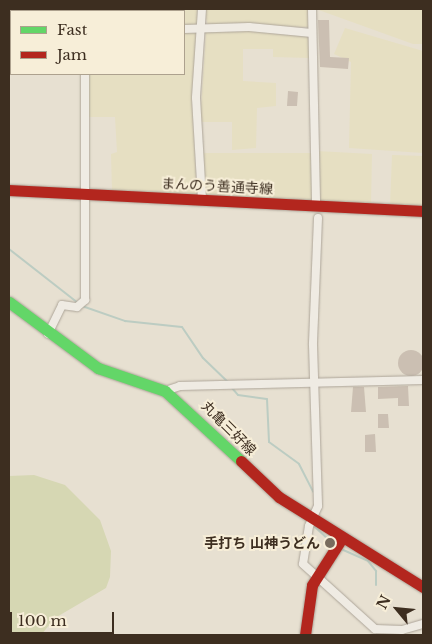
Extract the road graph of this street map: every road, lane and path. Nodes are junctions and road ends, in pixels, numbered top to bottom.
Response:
1 (202, 9) edge
2 (312, 9) edge
3 (185, 29) edge
4 (203, 29) junction
5 (312, 33) junction
6 (85, 75) edge
7 (9, 190) edge
8 (88, 195) junction
9 (202, 200) junction
10 (423, 211) edge
11 (316, 212) junction
12 (9, 302) edge
13 (48, 334) junction
14 (423, 380) edge
15 (317, 382) junction
16 (165, 391) junction
17 (311, 520) junction
18 (338, 543) junction
19 (318, 575) junction
20 (423, 587) edge
21 (423, 624) edge
22 (305, 635) edge

1 - 4 street
2 - 5 street
3 - 4 street
4 - 5 street
4 - 9 street
5 - 11 street
6 - 8 street
7 - 8 main road, まんのう善通寺線
8 - 9 main road, まんのう善通寺線
8 - 13 street
9 - 11 main road, まんのう善通寺線
10 - 11 main road, まんのう善通寺線
11 - 15 street
12 - 13 main road, 丸亀三好線
13 - 16 main road, 丸亀三好線
14 - 15 street
15 - 16 street
15 - 17 street
16 - 17 main road, 丸亀三好線
17 - 18 main road, 丸亀三好線
17 - 19 street
18 - 19 main road
18 - 20 main road, 丸亀三好線
19 - 21 street
19 - 22 main road

